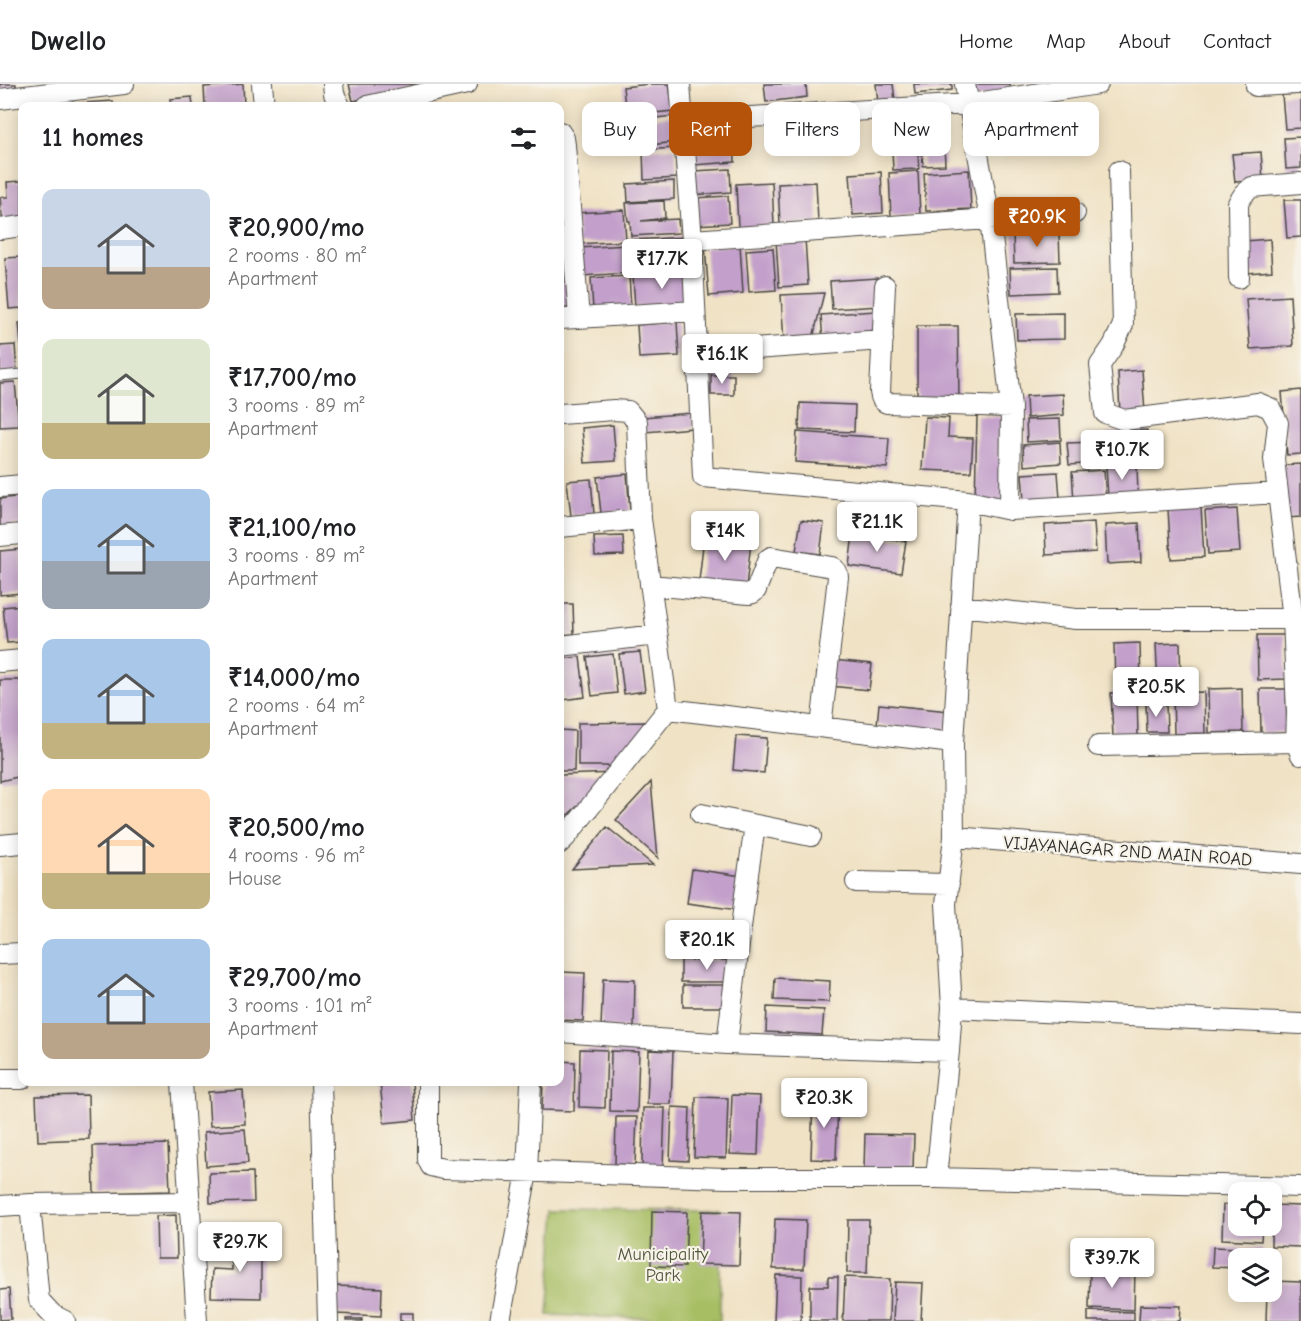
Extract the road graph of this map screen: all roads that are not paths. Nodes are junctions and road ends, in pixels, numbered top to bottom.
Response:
1 (124, 84) edge
2 (262, 84) edge
3 (333, 84) edge
4 (467, 84) edge
5 (680, 84) edge
6 (965, 84) edge
7 (1098, 84) edge
8 (1296, 84) edge
9 (1256, 85) edge
10 (427, 88) edge
11 (61, 94) edge
12 (0, 99) edge
13 (264, 102) edge
14 (337, 102) edge
15 (380, 102) edge
16 (681, 102) edge
17 (970, 102) edge
18 (983, 102) edge
19 (963, 104) edge
20 (752, 117) edge
21 (564, 138) edge
22 (686, 156) edge
23 (979, 156) edge
24 (1119, 171) dead end
25 (1301, 183) edge
26 (1075, 213) dead end
27 (990, 219) junction
28 (18, 227) edge
29 (565, 228) edge
30 (0, 229) edge
31 (692, 240) junction
32 (1239, 278) dead end
33 (885, 286) dead end
34 (695, 311) junction
35 (579, 318) junction
36 (564, 319) edge
37 (883, 340) junction
38 (696, 354) junction
39 (18, 374) edge
40 (0, 376) edge
41 (1011, 406) junction
42 (564, 414) edge
43 (18, 485) edge
44 (0, 487) edge
45 (1278, 493) junction
46 (968, 501) junction
47 (1010, 510) junction
48 (641, 519) junction
49 (564, 527) edge
50 (18, 534) edge
51 (0, 536) edge
52 (650, 585) junction
53 (1295, 588) edge
54 (961, 606) junction
55 (1293, 620) junction
56 (657, 635) junction
57 (564, 646) edge
58 (18, 660) edge
59 (0, 662) edge
60 (668, 709) junction
61 (1299, 713) edge
62 (821, 727) junction
63 (953, 743) junction
64 (1098, 746) dead end
65 (1299, 748) edge
66 (701, 814) dead end
67 (755, 825) junction
68 (811, 836) dead end
69 (954, 837) junction
70 (564, 840) edge
71 (18, 843) edge
72 (0, 844) edge
73 (1301, 864) edge
74 (856, 882) dead end
75 (949, 884) junction
76 (18, 953) edge
77 (0, 954) edge
78 (952, 1008) junction
79 (1301, 1024) edge
80 (564, 1032) edge
81 (727, 1044) junction
82 (950, 1051) junction
83 (0, 1079) edge
84 (18, 1079) edge
85 (182, 1086) edge
86 (321, 1086) edge
87 (428, 1086) edge
88 (531, 1086) edge
89 (527, 1172) junction
90 (936, 1178) junction
91 (1301, 1187) edge
92 (190, 1202) junction
93 (30, 1204) junction
94 (0, 1206) edge
95 (65, 1321) edge
96 (197, 1321) edge
97 (328, 1321) edge
98 (500, 1321) edge

1 - 11 street
2 - 13 street
3 - 14 street
4 - 10 street
5 - 16 street
6 - 17 street
7 - 18 street
8 - 9 street
10 - 15 street
11 - 12 street
19 - 20 street
21 - 29 street
22 - 31 street
23 - 27 street
24 - 45 street
25 - 32 street
26 - 27 street
27 - 31 street
27 - 41 street
28 - 30 street
29 - 35 street
31 - 34 street
33 - 37 street
34 - 35 street
34 - 38 street
35 - 36 street
37 - 38 street
37 - 41 street
38 - 46 street
39 - 40 lane
41 - 47 street
42 - 48 street
43 - 44 street
45 - 47 street
45 - 53 street
46 - 47 street
46 - 54 street
48 - 49 street
48 - 52 street
50 - 51 street
52 - 56 street
52 - 62 street
53 - 55 street
54 - 55 street
54 - 63 street
55 - 61 street
56 - 57 street
56 - 60 street
58 - 59 street
60 - 62 street
60 - 70 street
61 - 65 street
62 - 63 street
63 - 69 street
64 - 65 street
66 - 67 street
67 - 68 street
67 - 81 street
69 - 73 street, VIJAYANAGAR 2ND MAIN ROAD
69 - 75 street
71 - 72 street
74 - 75 street
75 - 78 street
76 - 77 street
78 - 79 street
78 - 82 street
80 - 81 street
81 - 82 street
82 - 90 street
83 - 84 street
85 - 92 street
86 - 97 street
87 - 89 street
88 - 89 street
89 - 90 street
89 - 98 street
90 - 91 street
92 - 93 street
92 - 96 street
93 - 94 street
93 - 95 street

